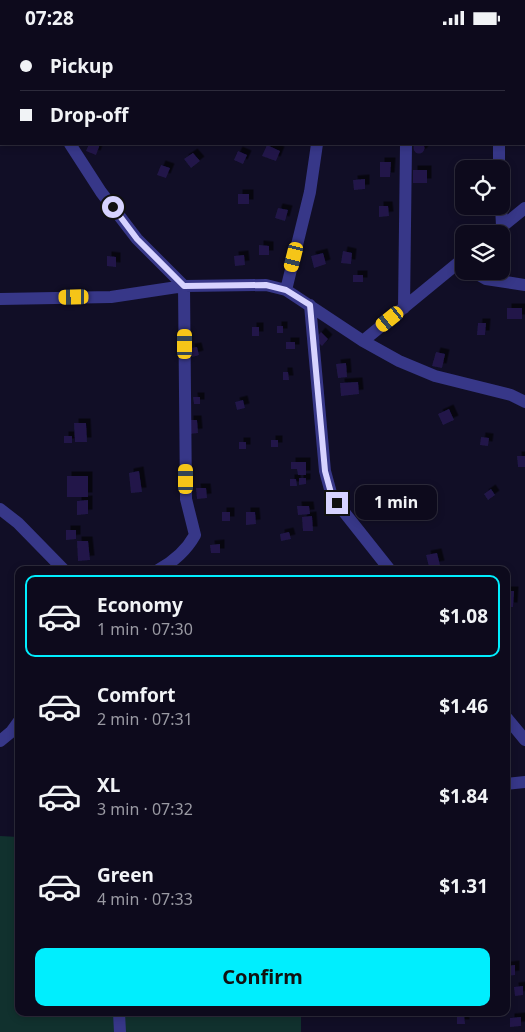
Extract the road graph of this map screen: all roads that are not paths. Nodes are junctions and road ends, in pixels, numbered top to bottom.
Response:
1 (71, 145) edge
2 (317, 145) edge
3 (406, 145) edge
4 (499, 145) edge
5 (499, 160) edge
6 (525, 208) edge
7 (504, 225) edge
8 (455, 267) edge
9 (492, 280) edge
10 (525, 285) edge
11 (184, 286) junction
12 (286, 290) junction
13 (0, 299) edge
14 (310, 305) junction
15 (404, 308) junction
16 (363, 341) junction
17 (525, 401) edge
18 (0, 509) edge
19 (60, 566) edge
20 (166, 566) edge
21 (387, 566) edge
22 (510, 722) edge
23 (15, 726) edge
24 (525, 740) edge
25 (0, 741) edge
26 (525, 782) edge
27 (510, 784) edge
28 (119, 1016) edge
29 (120, 1032) edge

1 - 11 street
2 - 12 street
3 - 15 street
4 - 5 street
6 - 7 street
8 - 15 street
9 - 10 street
11 - 12 street
11 - 13 street
11 - 20 street
12 - 14 street
14 - 16 street
14 - 21 street
15 - 16 street
16 - 17 street
18 - 19 street
22 - 24 street
23 - 25 street
26 - 27 street
28 - 29 street

